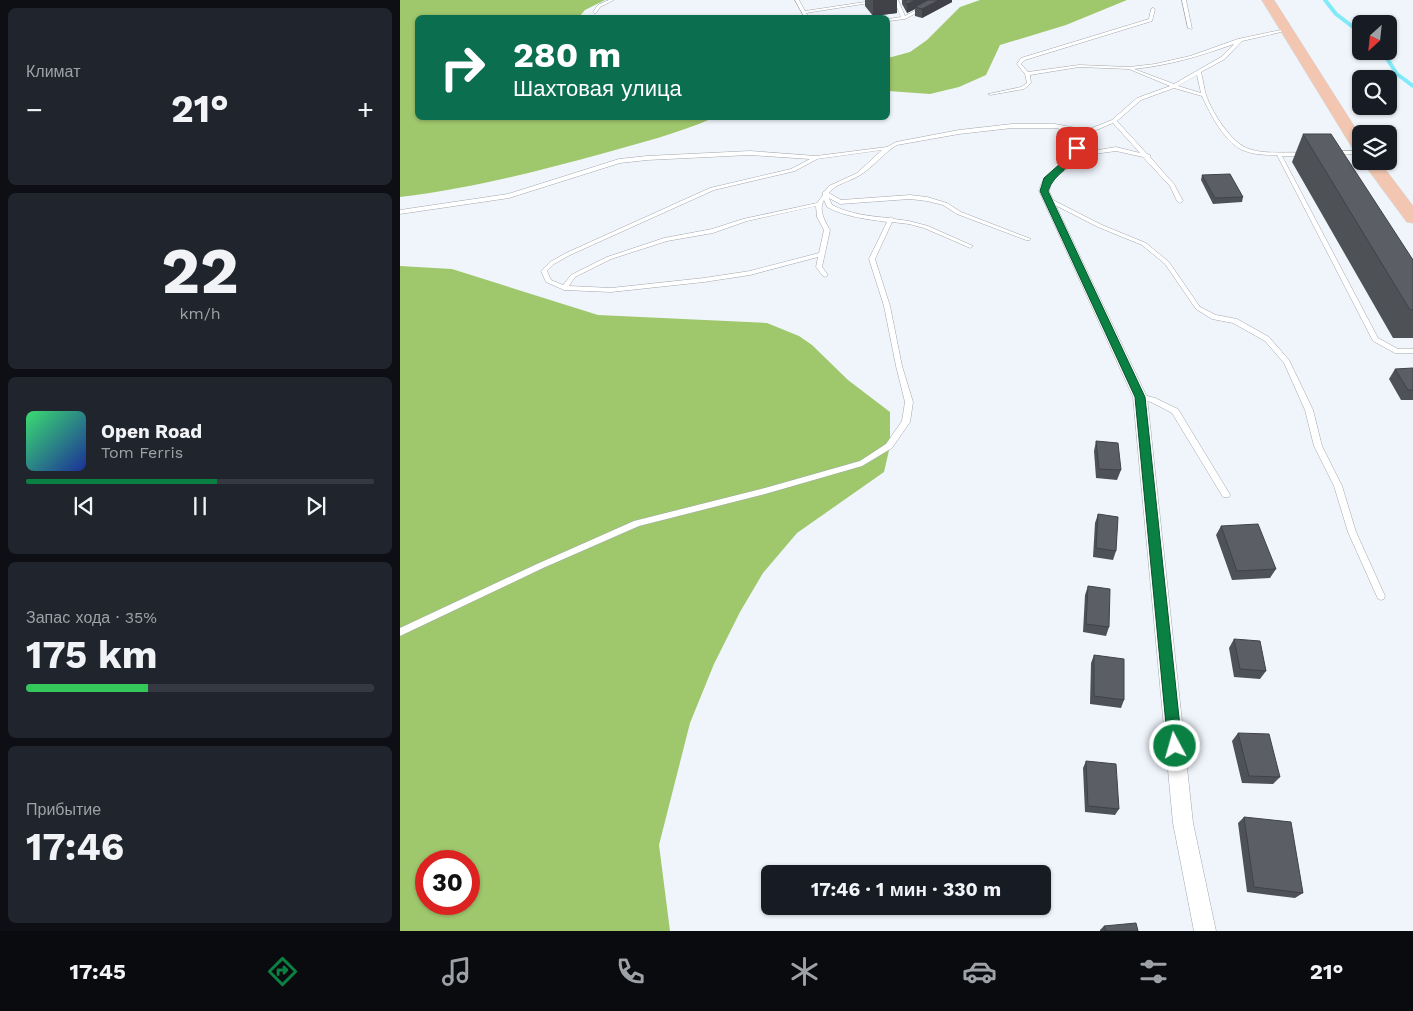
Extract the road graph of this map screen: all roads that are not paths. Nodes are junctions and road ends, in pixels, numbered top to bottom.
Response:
1 (612, 0) edge
2 (797, 0) edge
3 (886, 0) edge
4 (896, 0) edge
5 (939, 0) edge
6 (1184, 0) edge
7 (1268, 0) edge
8 (1154, 9) dead end
9 (595, 12) dead end
10 (804, 12) junction
11 (806, 15) edge
12 (904, 18) junction
13 (890, 20) edge
14 (1190, 28) dead end
15 (1288, 28) junction
16 (1240, 40) junction
17 (1129, 68) junction
18 (1200, 72) junction
19 (1027, 74) junction
20 (1174, 86) junction
21 (990, 94) dead end
22 (1204, 95) junction
23 (1114, 121) junction
24 (1087, 132) junction
25 (1352, 136) edge
26 (888, 148) junction
27 (1352, 152) edge
28 (1332, 153) edge
29 (1279, 154) junction
30 (1313, 154) edge
31 (1074, 156) junction
32 (1148, 156) junction
33 (816, 158) junction
34 (1377, 170) edge
35 (825, 193) junction
36 (1049, 200) junction
37 (1180, 202) dead end
38 (819, 204) junction
39 (400, 212) edge
40 (1413, 218) edge
41 (891, 219) junction
42 (1028, 240) dead end
43 (970, 246) dead end
44 (821, 254) junction
45 (826, 275) dead end
46 (564, 288) junction
47 (1413, 351) edge
48 (1140, 397) junction
49 (1226, 495) dead end
50 (1381, 596) dead end
51 (400, 632) edge
52 (1205, 931) edge

1 - 9 lane
2 - 10 lane
3 - 10 lane
4 - 12 lane
5 - 12 lane
6 - 14 lane
7 - 15 main road
8 - 19 lane
10 - 11 lane
12 - 13 lane
15 - 16 lane
15 - 25 main road
16 - 17 lane
16 - 18 lane
17 - 19 lane
17 - 20 lane
18 - 20 lane
18 - 22 lane
19 - 21 lane
20 - 22 lane
20 - 23 lane
22 - 29 lane
23 - 24 lane
23 - 32 lane
24 - 26 lane
24 - 31 street
26 - 33 lane
26 - 35 lane
27 - 28 lane
29 - 30 lane
29 - 47 lane
31 - 32 lane
31 - 36 street
32 - 37 lane
33 - 39 lane
33 - 46 lane
34 - 40 main road
35 - 38 lane
35 - 41 lane
35 - 42 lane
36 - 48 street
36 - 50 lane
38 - 44 lane
38 - 46 lane
41 - 43 lane
41 - 51 lane
44 - 45 lane
44 - 46 lane
48 - 49 lane
48 - 52 street

